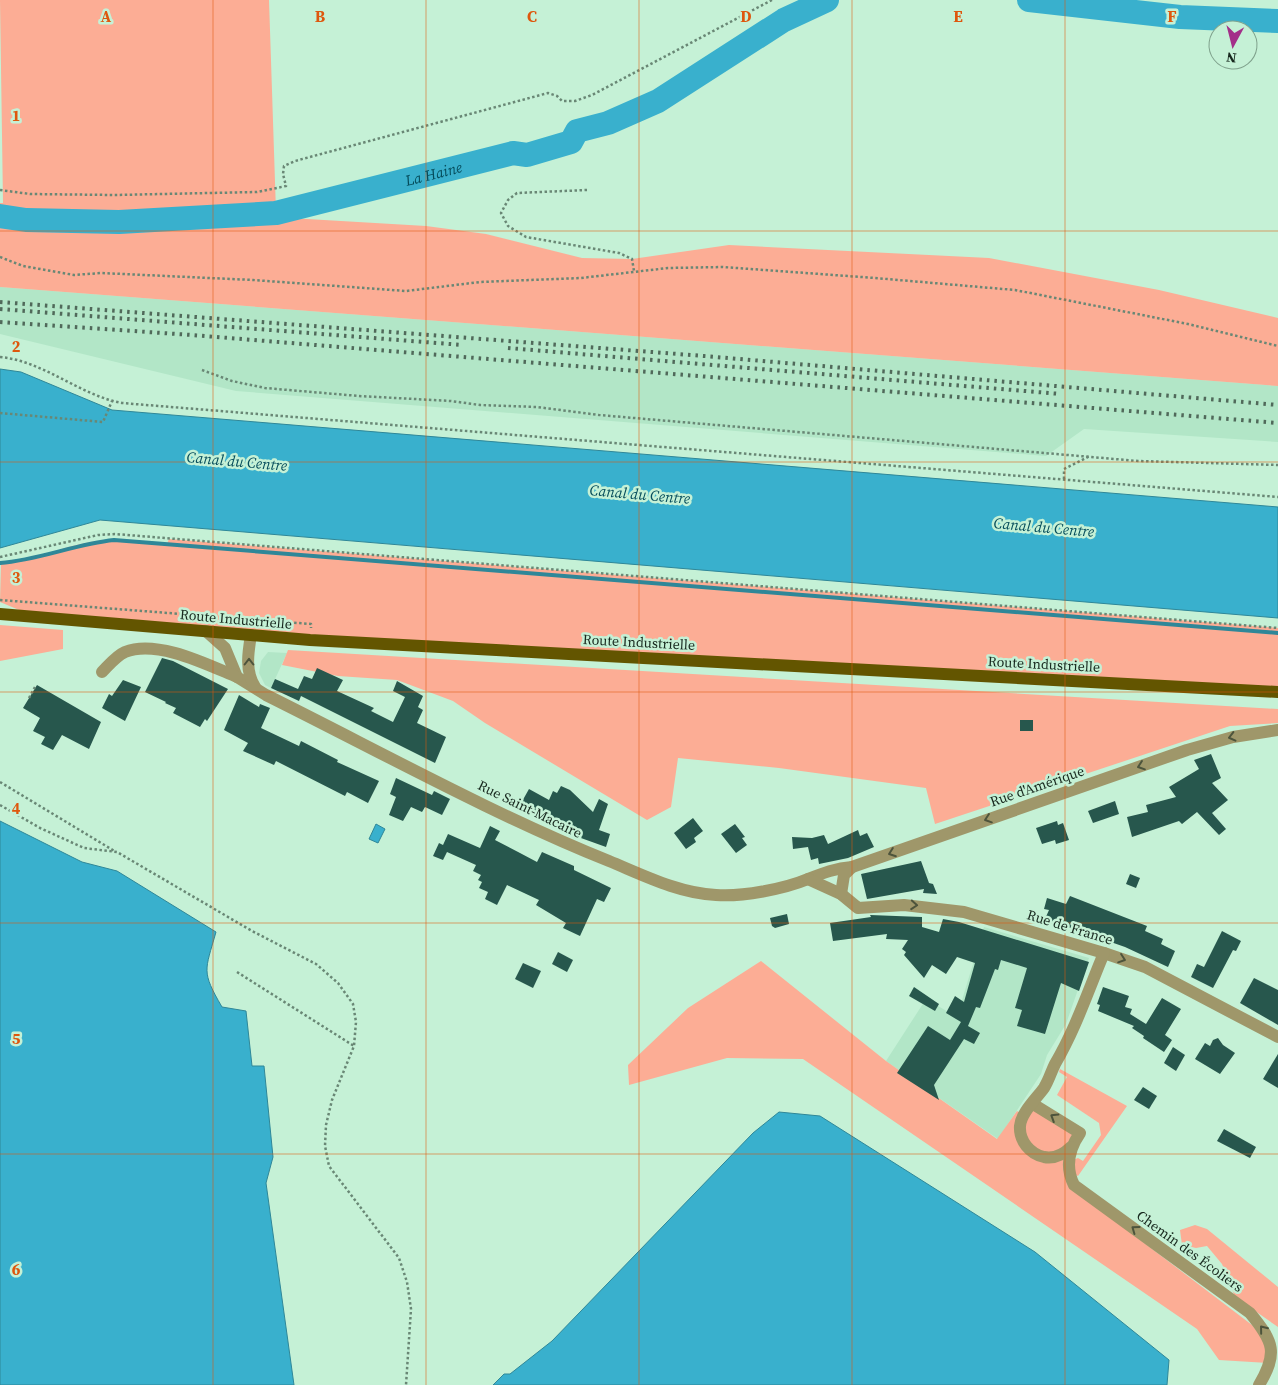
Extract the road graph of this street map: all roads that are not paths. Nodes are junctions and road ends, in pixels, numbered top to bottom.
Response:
1 (0, 614) edge
2 (206, 632) junction
3 (251, 635) junction
4 (102, 672) dead end
5 (237, 678) junction
6 (255, 687) junction
7 (1278, 692) edge
8 (1278, 730) edge
9 (852, 867) junction
10 (808, 879) junction
11 (841, 894) junction
12 (1104, 953) junction
13 (1278, 1037) edge
14 (1033, 1104) junction
15 (1071, 1147) junction
16 (1259, 1385) edge

1 - 2 main road, Route Industrielle
2 - 3 main road, Route Industrielle
2 - 5 street
6 -> 3 street
3 - 7 main road, Route Industrielle
4 - 5 street, Rue Saint-Macaire
5 - 6 street, Rue Saint-Macaire
6 - 10 street, Rue Saint-Macaire
8 -> 9 street, Rue d'Amérique
9 - 10 street, Rue d'Amérique
9 - 11 street
10 - 11 street, Rue de France
11 -> 12 street, Rue de France
12 -> 13 street, Rue de France
12 - 14 street
15 -> 14 street, Chemin des Écoliers
14 - 15 street
16 -> 15 street, Chemin des Écoliers

